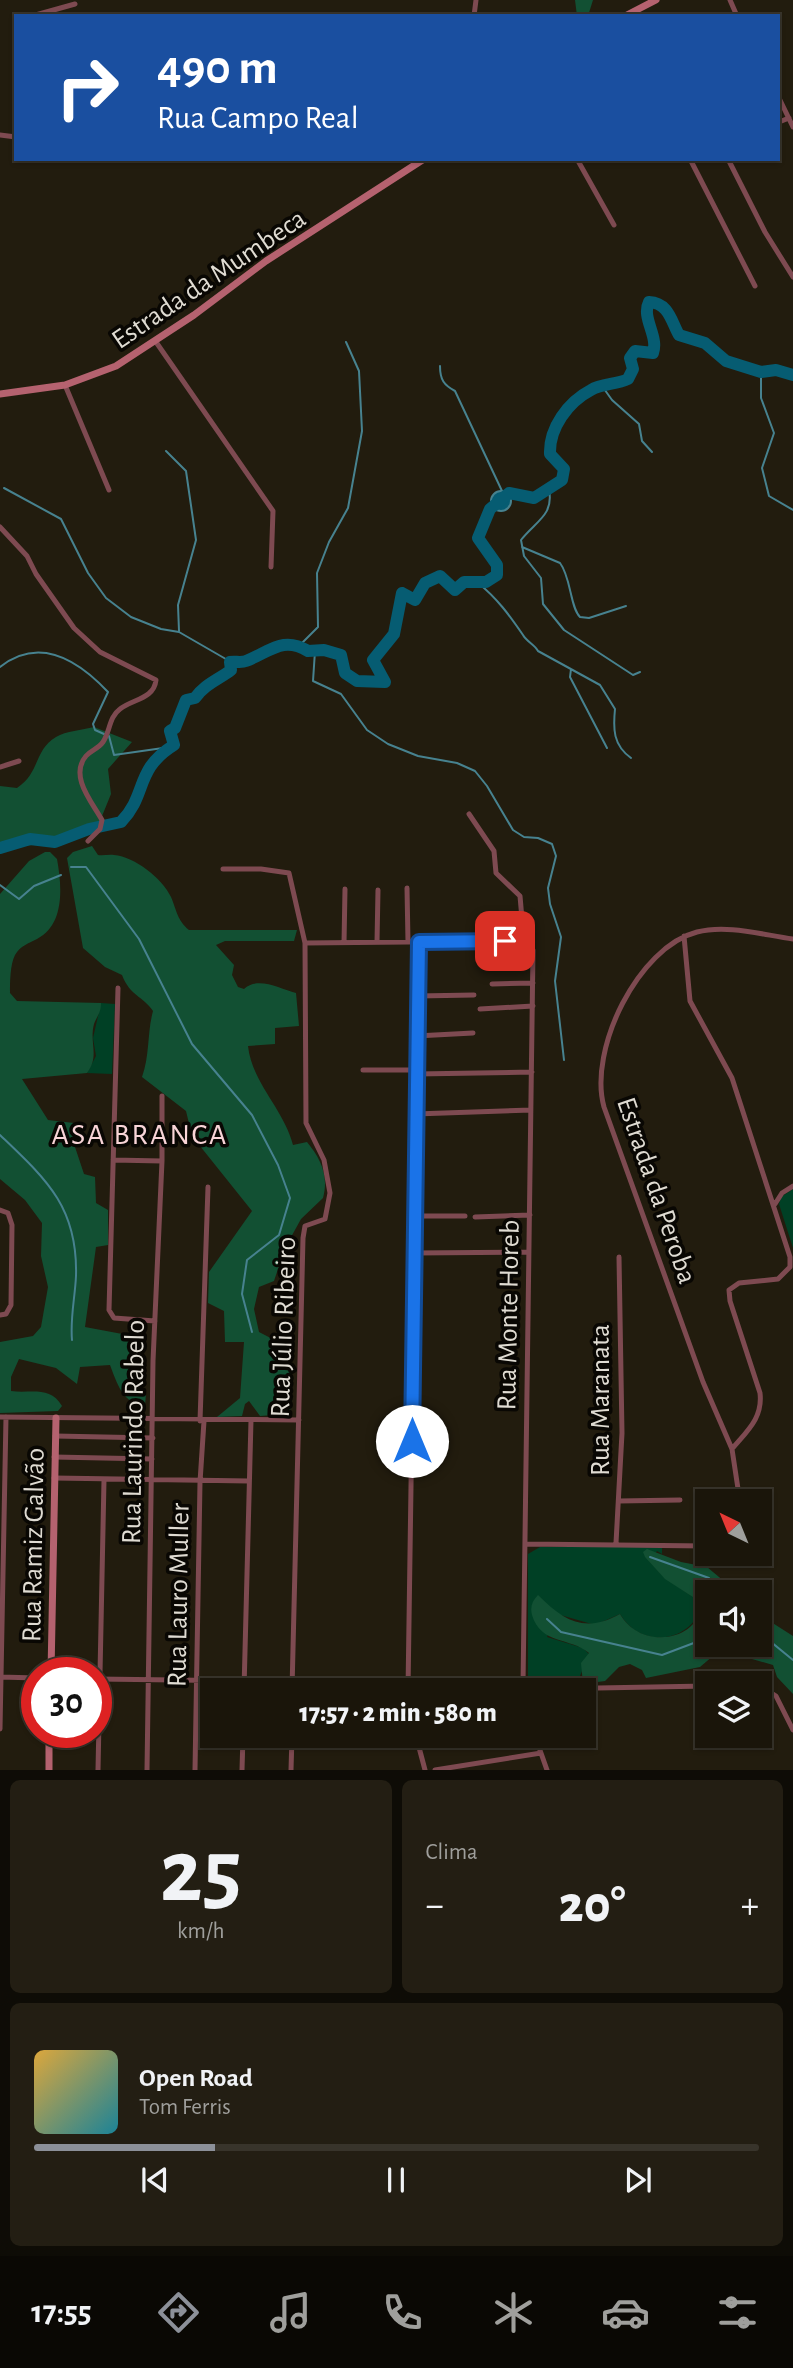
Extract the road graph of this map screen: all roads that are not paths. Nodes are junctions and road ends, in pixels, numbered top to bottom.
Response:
1 (656, 0) edge
2 (75, 5) dead end
3 (40, 14) edge
4 (629, 14) edge
5 (780, 101) edge
6 (789, 118) junction
7 (780, 122) edge
8 (793, 127) edge
9 (421, 161) edge
10 (578, 161) edge
11 (692, 161) edge
12 (730, 161) edge
13 (614, 225) dead end
14 (793, 277) edge
15 (755, 286) dead end
16 (156, 342) junction
17 (65, 385) junction
18 (0, 394) edge
19 (109, 490) dead end
20 (0, 529) edge
21 (271, 567) dead end
22 (19, 761) dead end
23 (0, 767) edge
24 (469, 814) dead end
25 (88, 841) dead end
26 (223, 869) dead end
27 (407, 888) dead end
28 (345, 889) dead end
29 (378, 890) dead end
30 (684, 936) junction
31 (793, 939) edge
32 (377, 942) junction
33 (408, 942) junction
34 (419, 942) junction
35 (524, 942) junction
36 (304, 943) junction
37 (344, 943) junction
38 (533, 983) junction
39 (492, 984) dead end
40 (118, 989) dead end
41 (474, 995) dead end
42 (417, 996) junction
43 (533, 1006) junction
44 (480, 1009) dead end
45 (473, 1033) dead end
46 (416, 1036) junction
47 (363, 1070) dead end
48 (416, 1072) junction
49 (532, 1072) junction
50 (162, 1096) dead end
51 (531, 1110) junction
52 (415, 1114) junction
53 (113, 1160) junction
54 (162, 1161) junction
55 (793, 1186) edge
56 (208, 1187) dead end
57 (775, 1204) junction
58 (0, 1210) edge
59 (415, 1216) junction
60 (465, 1216) dead end
61 (530, 1216) junction
62 (475, 1217) dead end
63 (529, 1252) junction
64 (414, 1253) junction
65 (619, 1257) dead end
66 (0, 1315) edge
67 (155, 1321) junction
68 (3, 1417) edge
69 (56, 1418) junction
70 (251, 1420) junction
71 (299, 1420) junction
72 (152, 1421) junction
73 (202, 1421) junction
74 (55, 1436) junction
75 (153, 1438) junction
76 (732, 1450) junction
77 (54, 1457) junction
78 (152, 1459) junction
79 (54, 1478) junction
80 (153, 1479) junction
81 (104, 1480) junction
82 (249, 1481) junction
83 (200, 1482) junction
84 (738, 1489) edge
85 (680, 1500) dead end
86 (619, 1501) junction
87 (525, 1544) junction
88 (616, 1544) junction
89 (695, 1546) edge
90 (51, 1657) edge
91 (99, 1657) edge
92 (0, 1677) edge
93 (21, 1678) edge
94 (244, 1678) edge
95 (293, 1678) edge
96 (407, 1678) edge
97 (523, 1678) edge
98 (112, 1680) edge
99 (147, 1681) junction
100 (196, 1682) junction
101 (200, 1682) edge
102 (695, 1686) edge
103 (596, 1688) edge
104 (772, 1694) edge
105 (0, 1729) edge
106 (793, 1730) edge
107 (49, 1748) edge
108 (98, 1748) edge
109 (243, 1748) edge
110 (292, 1748) edge
111 (419, 1748) edge
112 (539, 1748) edge
113 (541, 1753) junction
114 (49, 1769) edge
115 (98, 1769) edge
116 (147, 1769) edge
117 (195, 1769) edge
118 (242, 1769) edge
119 (291, 1769) edge
120 (425, 1769) edge
121 (435, 1769) edge
122 (547, 1769) edge

1 - 4 main road
2 - 3 street
5 - 6 street
6 - 7 street
6 - 8 street
9 - 16 main road, Estrada da Mumbeca
10 - 13 street
11 - 15 street
12 - 14 street
16 - 17 main road, Estrada da Mumbeca
16 - 21 street
17 - 18 main road, Estrada da Mumbeca
17 - 19 street
20 - 25 street
22 - 23 street
24 - 35 street
26 - 36 street
27 - 33 street
28 - 37 street
29 - 32 street
30 - 31 street, Estrada da Peroba
30 - 57 street
30 - 76 street, Estrada da Peroba
32 - 33 street
32 - 37 street
33 - 34 street
34 - 35 street
34 - 42 street
35 - 38 street, Rua Monte Horeb
36 - 37 street
36 - 71 street, Rua Júlio Ribeiro
38 - 39 street
38 - 43 street, Rua Monte Horeb
40 - 53 street
41 - 42 street
42 - 46 street
43 - 44 street
43 - 49 street, Rua Monte Horeb
45 - 46 street
46 - 48 street
47 - 48 street
48 - 49 street
48 - 52 street
49 - 51 street, Rua Monte Horeb
50 - 54 street, Rua Laurindo Rabelo
51 - 52 street
51 - 61 street, Rua Monte Horeb
52 - 59 street
53 - 54 street
53 - 67 street
54 - 67 street, Rua Laurindo Rabelo
55 - 57 street
56 - 73 street, Rua Lauro Muller
57 - 76 street
58 - 66 street
59 - 60 street
59 - 64 street
61 - 62 street
61 - 63 street, Rua Monte Horeb
63 - 64 street
63 - 87 street, Rua Monte Horeb
64 - 96 street
65 - 86 street, Rua Maranata
67 - 72 street, Rua Laurindo Rabelo
68 - 69 street
68 - 92 street
69 - 72 street
69 - 74 main road, Rua Ramiz Galvão
70 - 71 street
70 - 73 street
70 - 82 street
71 - 95 street, Rua Júlio Ribeiro
72 - 73 street
72 - 75 street, Rua Laurindo Rabelo
73 - 83 street, Rua Lauro Muller
74 - 75 street
74 - 77 main road, Rua Ramiz Galvão
75 - 78 street, Rua Laurindo Rabelo
76 - 84 street, Estrada da Peroba
77 - 78 street
77 - 79 main road, Rua Ramiz Galvão
78 - 80 street, Rua Laurindo Rabelo
79 - 81 street
79 - 90 main road, Rua Ramiz Galvão
80 - 81 street
80 - 83 street
80 - 99 street, Rua Laurindo Rabelo
81 - 91 street
82 - 83 street
82 - 94 street
83 - 100 street, Rua Lauro Muller
85 - 86 street
86 - 88 street, Rua Maranata
87 - 88 street
87 - 97 street, Rua Monte Horeb
88 - 89 street
92 - 93 street
92 - 105 street
98 - 99 street
99 - 100 street
99 - 116 street, Rua Laurindo Rabelo
100 - 101 street
100 - 117 street, Rua Lauro Muller
102 - 103 street
104 - 106 street
107 - 114 main road
108 - 115 street
109 - 118 street
110 - 119 street
111 - 120 street
112 - 113 street
113 - 121 street
113 - 122 street

